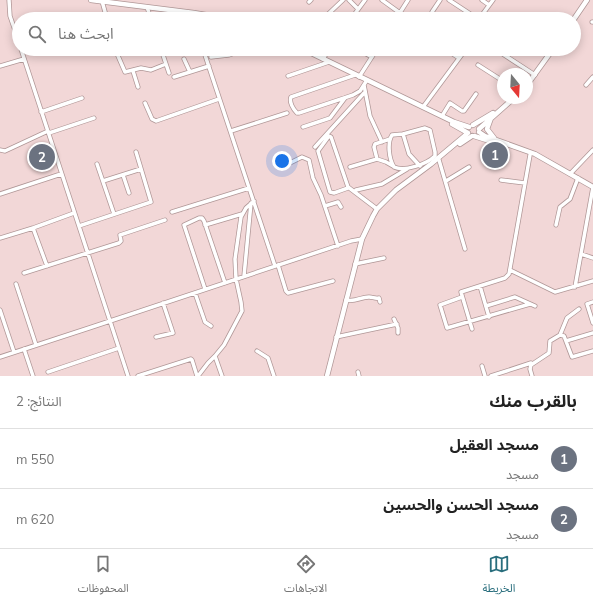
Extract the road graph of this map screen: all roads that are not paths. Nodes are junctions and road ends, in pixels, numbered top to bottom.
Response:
1 (9, 0) edge
2 (91, 0) edge
3 (343, 0) edge
4 (349, 0) edge
5 (365, 0) edge
6 (382, 0) edge
7 (440, 0) edge
8 (449, 0) edge
9 (482, 0) edge
10 (492, 0) edge
11 (587, 0) edge
12 (103, 1) edge
13 (406, 1) edge
14 (489, 5) junction
15 (147, 7) junction
16 (358, 9) junction
17 (105, 12) edge
18 (149, 12) edge
19 (194, 12) edge
20 (330, 12) edge
21 (356, 12) edge
22 (399, 12) edge
23 (400, 12) edge
24 (432, 12) edge
25 (467, 12) edge
26 (484, 12) edge
27 (579, 12) edge
28 (12, 22) edge
29 (23, 56) edge
30 (118, 56) edge
31 (163, 56) edge
32 (206, 56) edge
33 (220, 56) edge
34 (317, 56) edge
35 (325, 56) edge
36 (457, 56) edge
37 (506, 56) edge
38 (548, 56) edge
39 (211, 57) dead end
40 (372, 57) edge
41 (460, 58) joint
42 (24, 59) junction
43 (184, 59) dead end
44 (323, 59) junction
45 (329, 62) junction
46 (166, 64) junction
47 (478, 65) dead end
48 (0, 66) edge
49 (209, 66) junction
50 (133, 71) junction
51 (190, 72) junction
52 (169, 73) dead end
53 (535, 75) junction
54 (288, 76) dead end
55 (357, 76) junction
56 (174, 77) dead end
57 (497, 77) edge
58 (593, 77) edge
59 (533, 78) edge
60 (367, 80) junction
61 (364, 85) junction
62 (586, 86) dead end
63 (138, 87) dead end
64 (365, 92) junction
65 (476, 94) dead end
66 (82, 98) dead end
67 (345, 98) junction
68 (219, 99) junction
69 (407, 100) junction
70 (145, 103) dead end
71 (507, 104) edge
72 (508, 104) edge
73 (423, 107) junction
74 (41, 112) junction
75 (287, 113) dead end
76 (442, 116) junction
77 (492, 117) junction
78 (94, 118) dead end
79 (484, 118) junction
80 (461, 124) junction
81 (471, 126) junction
82 (304, 127) dead end
83 (479, 130) junction
84 (231, 131) junction
85 (48, 132) junction
86 (403, 134) junction
87 (471, 135) junction
88 (390, 139) junction
89 (495, 140) junction
90 (382, 142) junction
91 (315, 147) dead end
92 (0, 150) edge
93 (593, 151) edge
94 (136, 152) dead end
95 (530, 155) junction
96 (541, 158) junction
97 (377, 159) junction
98 (439, 160) junction
99 (97, 164) dead end
100 (288, 164) dead end
101 (419, 164) junction
102 (431, 164) junction
103 (393, 166) junction
104 (412, 166) junction
105 (350, 167) dead end
106 (469, 167) dead end
107 (141, 169) junction
108 (424, 170) junction
109 (62, 174) junction
110 (570, 174) junction
111 (124, 175) junction
112 (578, 178) junction
113 (501, 180) dead end
114 (103, 181) junction
115 (446, 181) junction
116 (525, 183) junction
117 (593, 187) edge
118 (249, 188) junction
119 (348, 188) junction
120 (356, 190) dead end
121 (129, 193) dead end
122 (0, 194) edge
123 (253, 202) junction
124 (325, 206) junction
125 (341, 207) dead end
126 (377, 210) junction
127 (172, 212) dead end
128 (74, 213) junction
129 (114, 214) junction
130 (242, 214) junction
131 (165, 220) dead end
132 (556, 225) dead end
133 (79, 226) junction
134 (205, 226) junction
135 (33, 228) junction
136 (0, 238) edge
137 (362, 239) junction
138 (338, 246) junction
139 (466, 249) dead end
140 (87, 253) junction
141 (581, 254) junction
142 (384, 258) dead end
143 (593, 258) edge
144 (355, 264) junction
145 (48, 266) junction
146 (276, 266) junction
147 (235, 268) junction
148 (510, 270) junction
149 (24, 273) dead end
150 (243, 277) junction
151 (236, 279) junction
152 (333, 281) dead end
153 (593, 281) edge
154 (224, 283) junction
155 (16, 284) dead end
156 (480, 286) junction
157 (575, 287) junction
158 (205, 289) junction
159 (195, 293) junction
160 (462, 297) junction
161 (346, 300) junction
162 (380, 302) dead end
163 (593, 302) edge
164 (164, 303) junction
165 (530, 304) junction
166 (486, 306) junction
167 (535, 306) dead end
168 (579, 309) dead end
169 (0, 310) edge
170 (489, 317) junction
171 (394, 319) dead end
172 (111, 321) junction
173 (470, 323) junction
174 (593, 323) edge
175 (396, 324) junction
176 (211, 326) dead end
177 (472, 329) dead end
178 (398, 333) dead end
179 (593, 333) edge
180 (560, 335) junction
181 (156, 337) dead end
182 (336, 337) junction
183 (566, 341) junction
184 (36, 345) junction
185 (119, 348) junction
186 (24, 349) junction
187 (593, 350) edge
188 (257, 351) dead end
189 (14, 352) junction
190 (216, 356) junction
191 (0, 357) edge
192 (534, 362) junction
193 (482, 366) dead end
194 (48, 372) dead end
195 (33, 376) edge
196 (128, 376) edge
197 (138, 376) edge
198 (198, 376) edge
199 (222, 376) edge
200 (274, 376) edge
201 (327, 376) edge
202 (485, 376) edge
203 (491, 376) edge
204 (532, 376) edge

1 - 28 street
2 - 12 main road
3 - 20 street
4 - 16 street
5 - 16 street
6 - 22 street
7 - 24 street
8 - 25 street
9 - 14 street
10 - 14 street
11 - 27 main road
12 - 15 main road
12 - 17 street
13 - 23 street
14 - 26 street
15 - 18 street
15 - 19 main road
16 - 21 street
29 - 42 street
30 - 50 street
31 - 46 street
32 - 49 street
33 - 39 street
34 - 44 main road
35 - 44 street
36 - 41 street
37 - 53 street
38 - 53 main road
40 - 55 street
41 - 73 street
42 - 48 street
42 - 74 street
43 - 51 street
44 - 45 main road
45 - 54 street
45 - 55 main road
46 - 50 street
46 - 52 street
47 - 57 street
49 - 51 street
49 - 68 street
50 - 63 street
51 - 56 street
53 - 59 main road
55 - 60 main road
55 - 67 street
58 - 62 street
60 - 61 street
60 - 69 main road
61 - 64 street
61 - 67 street
64 - 90 street
64 - 91 street
65 - 76 street
66 - 74 street
67 - 82 street
68 - 70 street
68 - 84 street
69 - 73 main road
69 - 87 main road
71 - 79 main road
72 - 77 main road
73 - 76 main road
74 - 85 street
75 - 84 street
76 - 80 main road
77 - 83 main road
77 - 89 main road
78 - 85 street
79 - 80 main road
79 - 81 main road
80 - 81 main road
81 - 83 main road
81 - 87 main road
83 - 87 main road
83 - 89 main road
84 - 118 street
85 - 92 street
85 - 109 street
86 - 88 street
86 - 101 street
86 - 101 street
87 - 95 main road
87 - 98 main road
87 - 102 main road
88 - 90 street
88 - 103 street
89 - 96 main road
90 - 97 street
93 - 110 street
94 - 107 street
95 - 96 main road
95 - 116 street
96 - 110 main road
97 - 103 street
97 - 105 street
98 - 102 main road
98 - 115 street
99 - 114 street
100 - 124 street
101 - 104 street
101 - 108 street
102 - 108 main road
103 - 104 street
104 - 120 street
106 - 115 street
107 - 111 street
107 - 129 street
108 - 126 main road
109 - 122 street
109 - 128 street
110 - 112 main road
111 - 114 street
111 - 121 street
112 - 117 main road
112 - 132 street
113 - 116 street
114 - 129 street
115 - 139 street
116 - 148 street
117 - 141 street
118 - 123 street
118 - 127 street
119 - 119 street
119 - 126 street
123 - 130 street
123 - 146 street
123 - 150 street
124 - 125 street
124 - 138 street
126 - 137 main road
128 - 133 street
128 - 135 street
129 - 133 street
130 - 134 street
130 - 147 street
131 - 140 street
133 - 140 street
134 - 154 street
134 - 158 street
135 - 136 street
135 - 145 street
137 - 138 street
137 - 144 main road
138 - 146 street
140 - 145 street
140 - 172 street
141 - 143 street
141 - 157 street
142 - 144 street
144 - 161 main road
145 - 149 street
146 - 150 street
146 - 152 street
147 - 150 street
147 - 151 street
148 - 156 street
148 - 157 street
150 - 151 street
151 - 154 street
151 - 190 street
153 - 157 street
154 - 158 street
155 - 184 street
156 - 160 street
156 - 166 street
158 - 159 street
159 - 164 street
159 - 176 street
160 - 173 street
160 - 173 street
161 - 162 street
161 - 182 main road
163 - 174 street
164 - 172 street
164 - 181 street
165 - 166 street
165 - 167 street
165 - 170 street
166 - 170 street
168 - 180 street
169 - 189 street
170 - 173 street
171 - 175 street
172 - 184 street
172 - 185 street
173 - 177 street
175 - 178 street
175 - 182 street
179 - 183 street
180 - 183 street
180 - 192 street
182 - 201 main road
183 - 187 street
184 - 186 street
185 - 194 street
185 - 196 street
186 - 189 street
186 - 195 street
188 - 200 street
189 - 191 street
190 - 198 street
190 - 199 street
192 - 203 street
192 - 204 street
193 - 202 street
197 - 198 street

